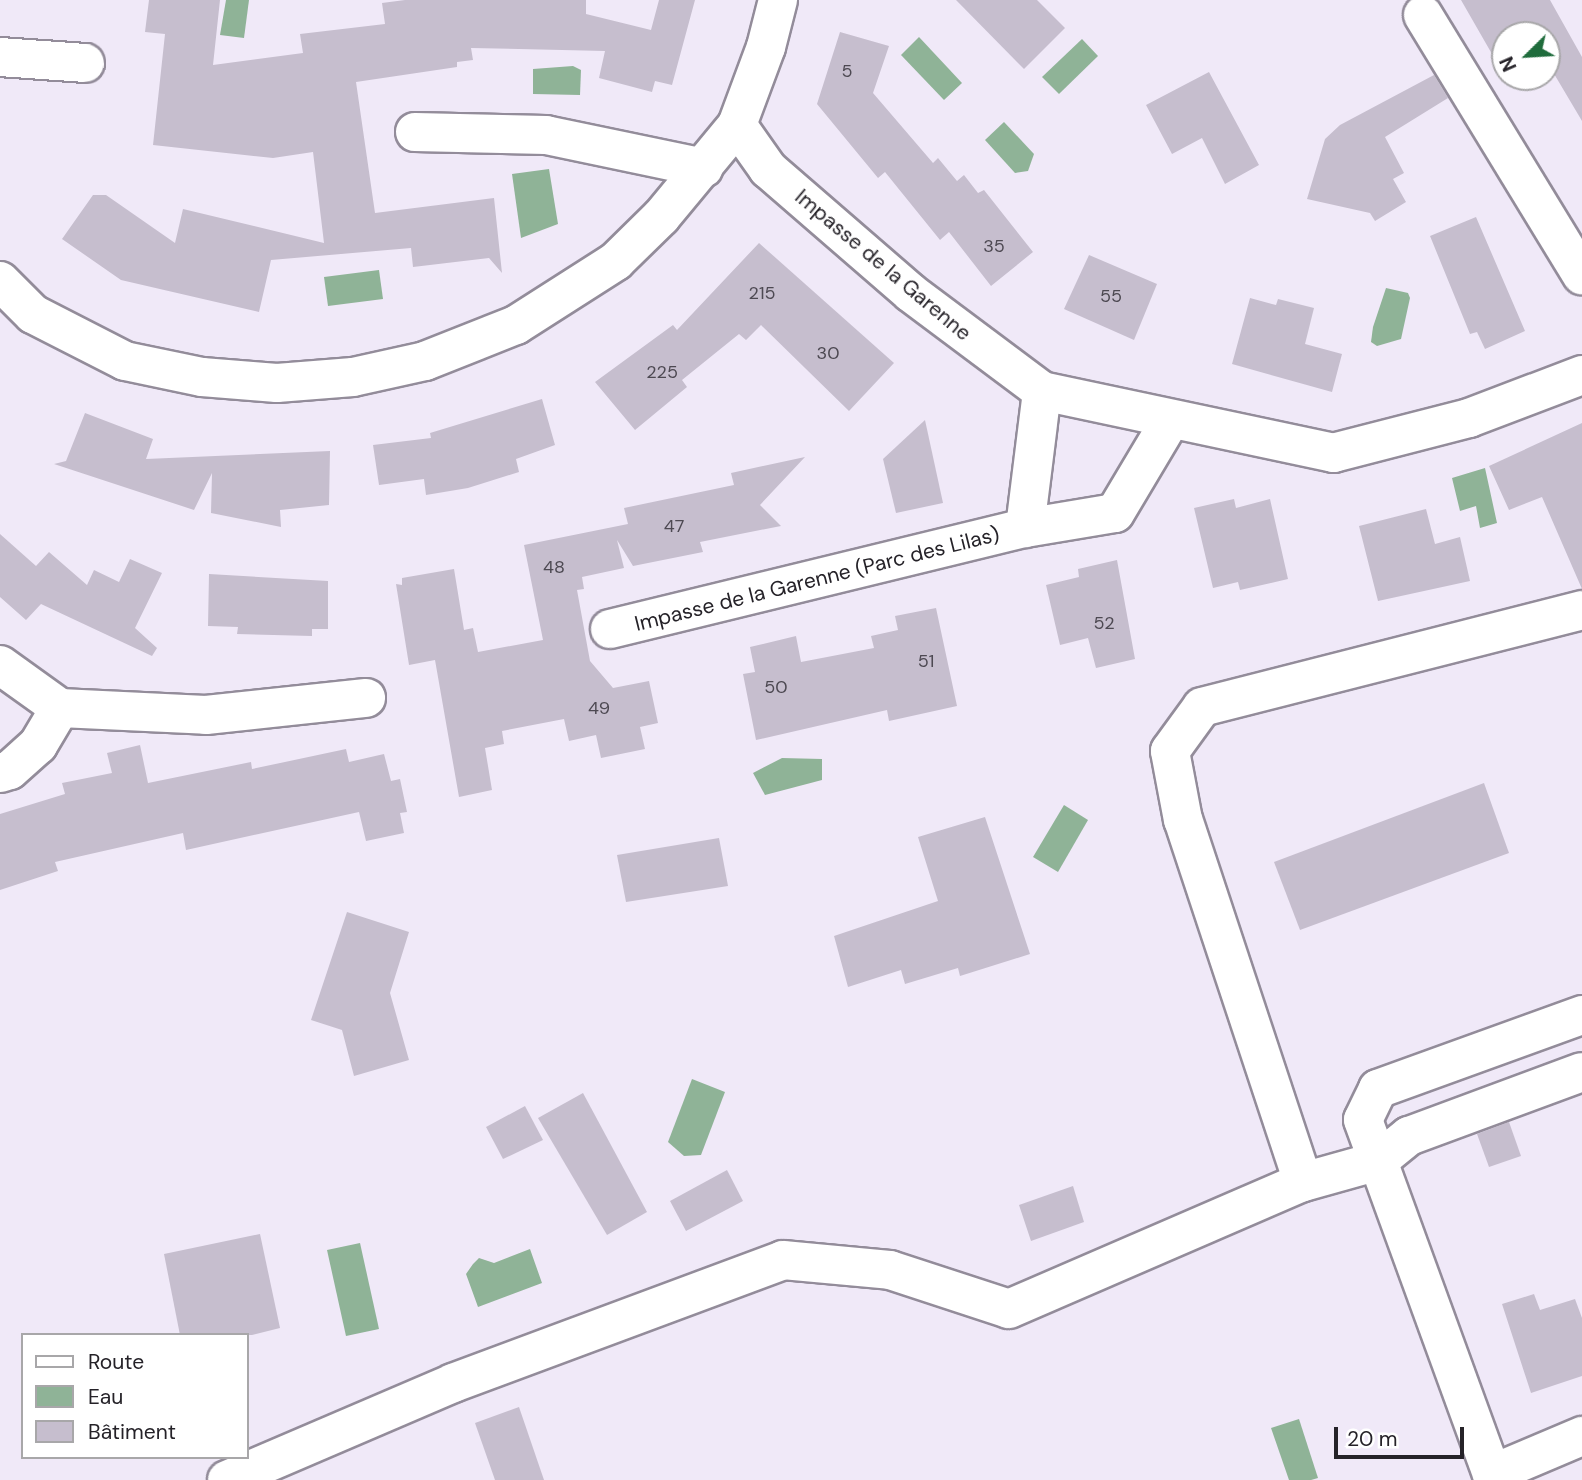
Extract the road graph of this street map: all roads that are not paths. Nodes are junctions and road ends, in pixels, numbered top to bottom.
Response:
1 (778, 0) edge
2 (1423, 15) dead end
3 (0, 57) edge
4 (85, 63) dead end
5 (737, 125) junction
6 (415, 132) dead end
7 (704, 168) junction
8 (1582, 275) edge
9 (0, 281) edge
10 (1582, 374) edge
11 (1042, 391) junction
12 (1171, 419) junction
13 (1025, 528) junction
14 (1582, 610) edge
15 (610, 629) dead end
16 (0, 665) edge
17 (366, 698) dead end
18 (60, 708) junction
19 (0, 773) edge
20 (1582, 1015) edge
21 (1582, 1072) edge
22 (1378, 1161) junction
23 (1303, 1182) junction
24 (1582, 1437) edge
25 (227, 1480) edge

1 - 5 street
2 - 8 street
3 - 4 street
5 - 7 street
5 - 11 street, Impasse de la Garenne
6 - 7 street
7 - 9 street
10 - 12 street, Impasse de la Garenne
11 - 12 street, Impasse de la Garenne
11 - 13 street
12 - 13 street
13 - 15 street, Impasse de la Garenne (Parc des Lilas)
14 - 23 street
16 - 18 street
17 - 18 street
18 - 19 street
20 - 22 street
21 - 22 street
22 - 23 street
22 - 24 street
23 - 25 street

